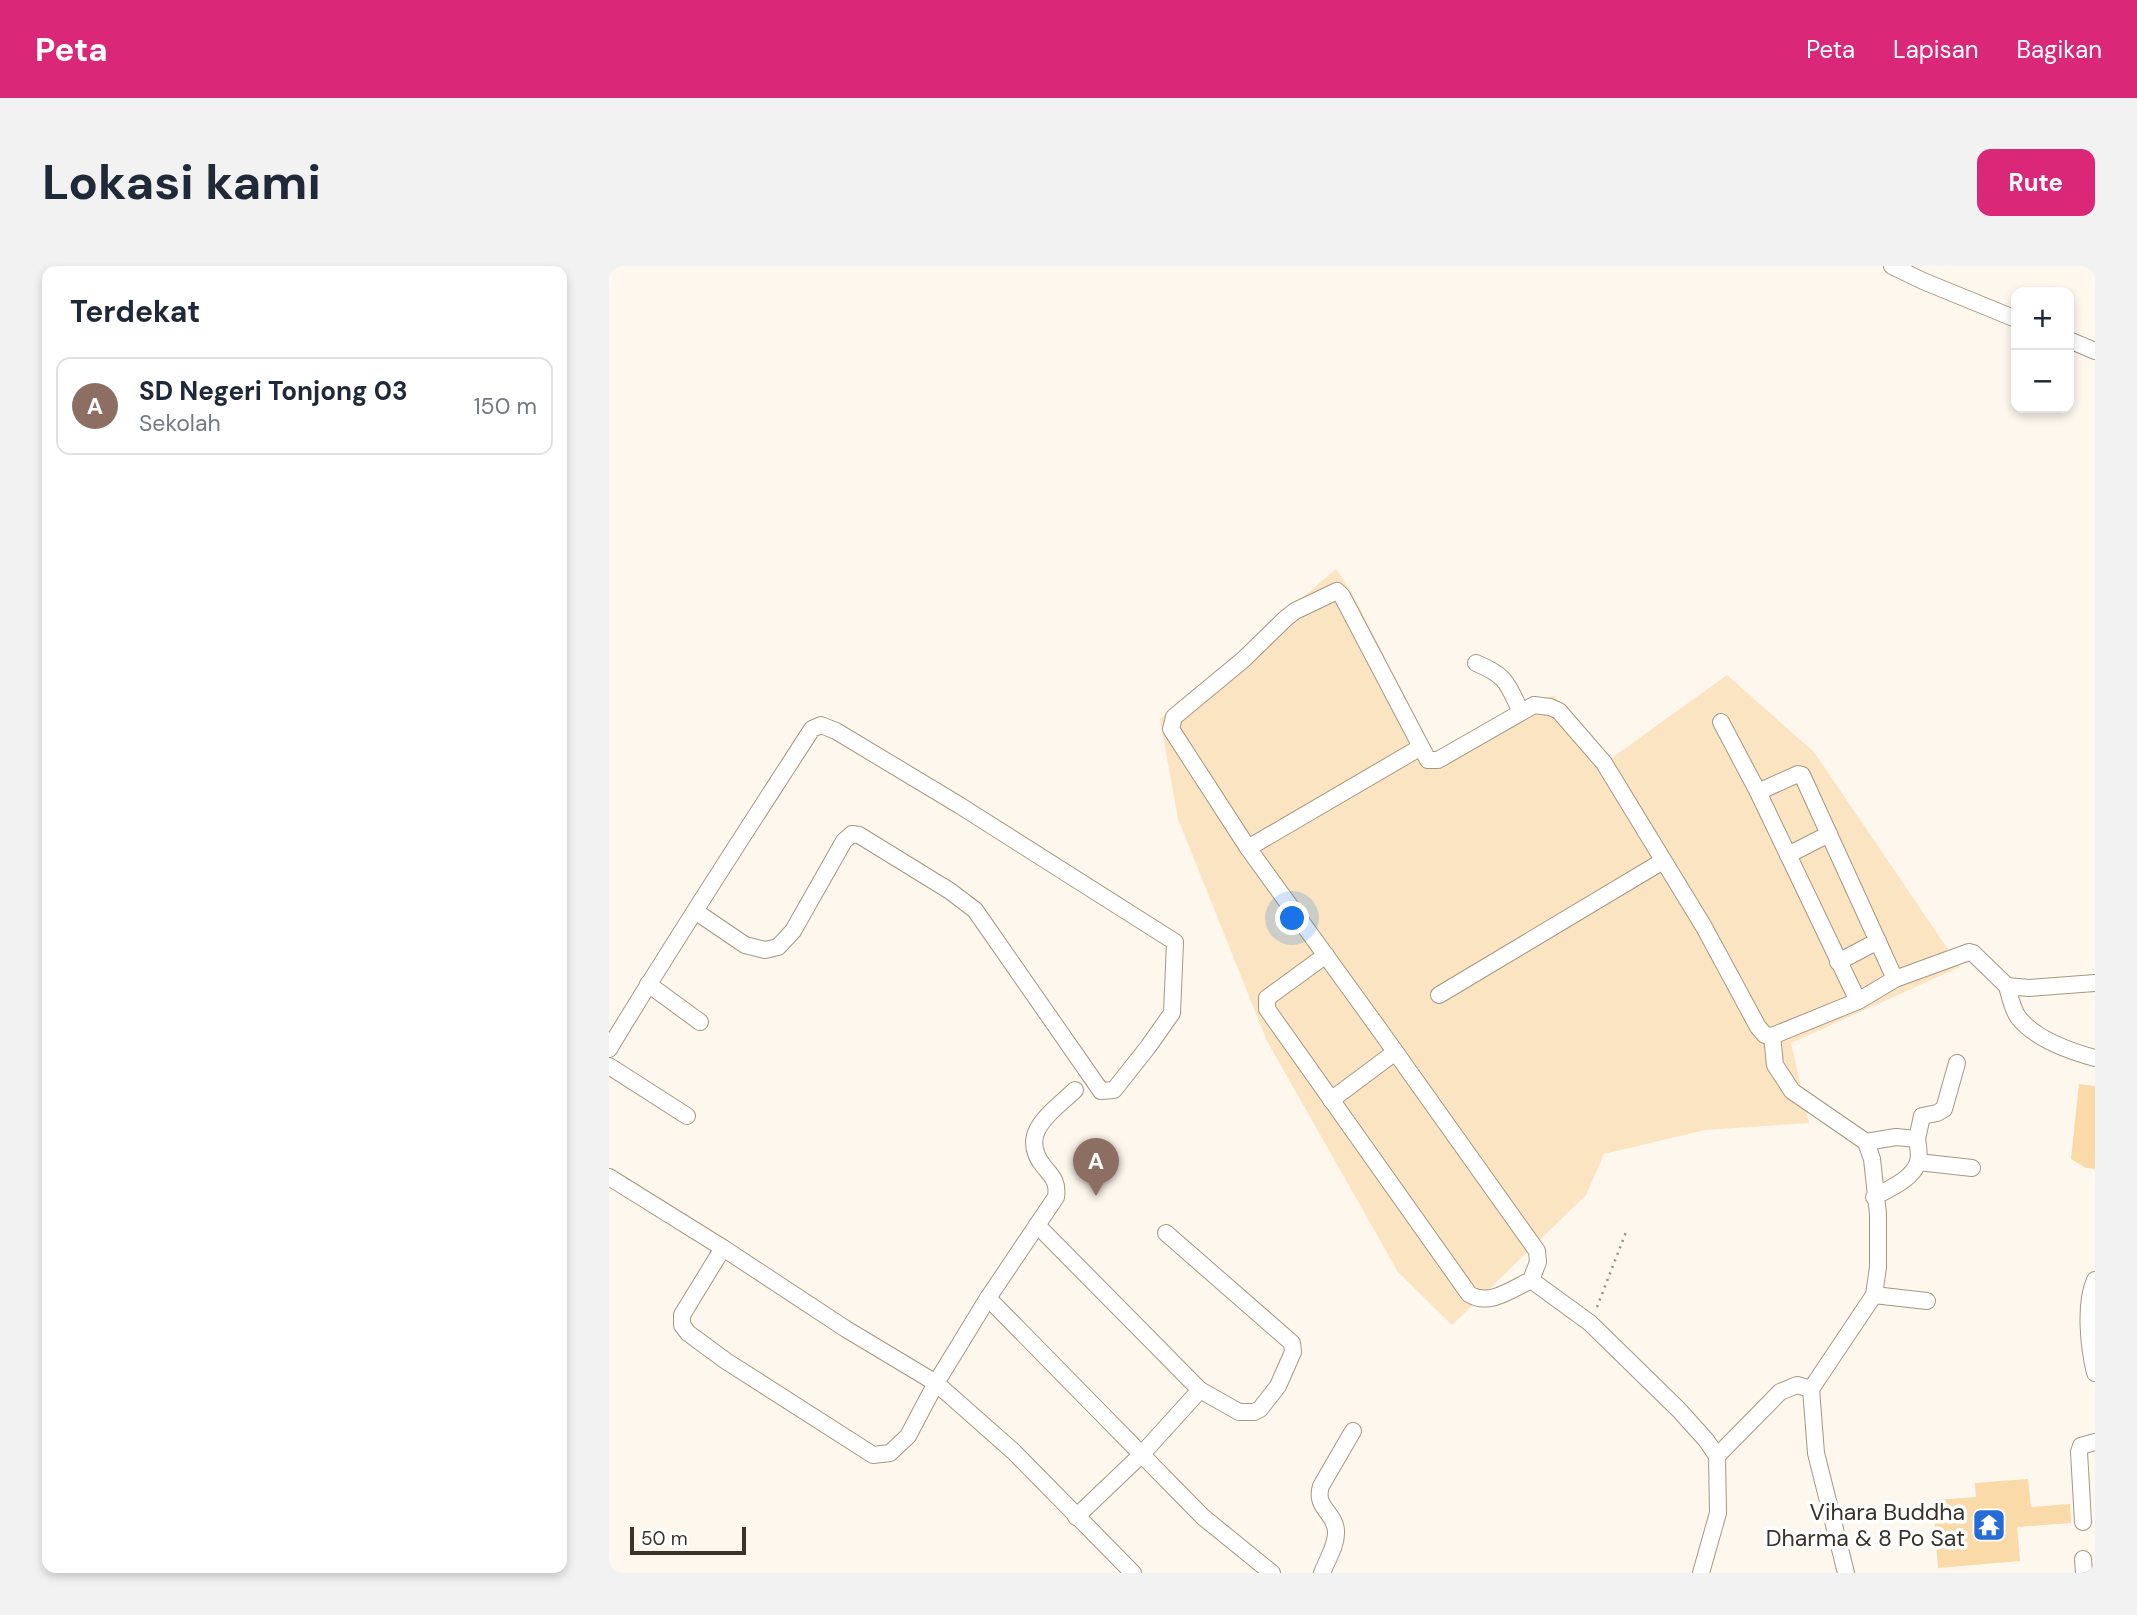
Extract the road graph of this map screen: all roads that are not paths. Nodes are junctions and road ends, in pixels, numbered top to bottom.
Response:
1 (1892, 266) edge
2 (2011, 317) edge
3 (2074, 342) edge
4 (2095, 351) edge
5 (1476, 663) dead end
6 (1521, 712) junction
7 (1721, 722) dead end
8 (1421, 747) junction
9 (1758, 792) junction
10 (1829, 834) junction
11 (1248, 848) junction
12 (1788, 855) junction
13 (1663, 861) junction
14 (695, 911) junction
15 (1878, 942) junction
16 (1326, 955) junction
17 (1837, 962) junction
18 (1895, 979) junction
19 (2095, 983) edge
20 (648, 984) junction
21 (2007, 986) junction
22 (1439, 995) dead end
23 (1858, 1001) junction
24 (700, 1022) dead end
25 (1772, 1035) junction
26 (609, 1049) edge
27 (1394, 1052) junction
28 (2095, 1058) edge
29 (1958, 1063) dead end
30 (609, 1066) edge
31 (1075, 1090) dead end
32 (1331, 1100) junction
33 (687, 1116) dead end
34 (1917, 1139) junction
35 (1866, 1142) junction
36 (1918, 1162) junction
37 (1972, 1168) dead end
38 (609, 1177) edge
39 (1874, 1197) junction
40 (1037, 1225) junction
41 (1166, 1233) dead end
42 (723, 1248) junction
43 (1531, 1280) junction
44 (2095, 1280) edge
45 (1874, 1295) junction
46 (988, 1298) junction
47 (1927, 1301) dead end
48 (2095, 1373) edge
49 (936, 1383) junction
50 (1811, 1389) junction
51 (1200, 1390) junction
52 (1353, 1431) dead end
53 (2095, 1442) edge
54 (1141, 1455) junction
55 (1717, 1456) junction
56 (1076, 1517) junction
57 (2083, 1522) dead end
58 (1133, 1573) edge
59 (1272, 1573) edge
60 (1322, 1573) edge
61 (1701, 1573) edge
62 (1846, 1573) edge

1 - 2 street
3 - 4 street
5 - 6 street
6 - 8 street
6 - 13 street
7 - 9 street
8 - 11 street
8 - 11 street
9 - 10 street
9 - 12 street
10 - 12 street
10 - 15 street
11 - 16 street
12 - 17 street
13 - 22 street
13 - 25 street
14 - 14 street
14 - 20 street
15 - 17 street
15 - 18 street
16 - 27 street
16 - 32 street
17 - 23 street
18 - 21 street
18 - 23 street
19 - 21 street
20 - 24 street
20 - 26 street
21 - 28 street
23 - 25 street
25 - 35 street
27 - 32 street
27 - 43 street
29 - 34 street
30 - 33 street
31 - 40 street
32 - 43 street
34 - 35 street
34 - 36 street
35 - 39 street
36 - 37 street
36 - 39 street
38 - 42 street
39 - 45 street
40 - 46 street
40 - 51 street
41 - 51 street
42 - 49 street
42 - 49 street
43 - 55 street
44 - 48 street
45 - 47 street
45 - 50 street
46 - 49 street
46 - 54 street
49 - 56 street
50 - 55 street
50 - 62 street
51 - 54 street
52 - 60 street
53 - 57 street
54 - 56 street
54 - 59 street
55 - 61 street
56 - 58 street

